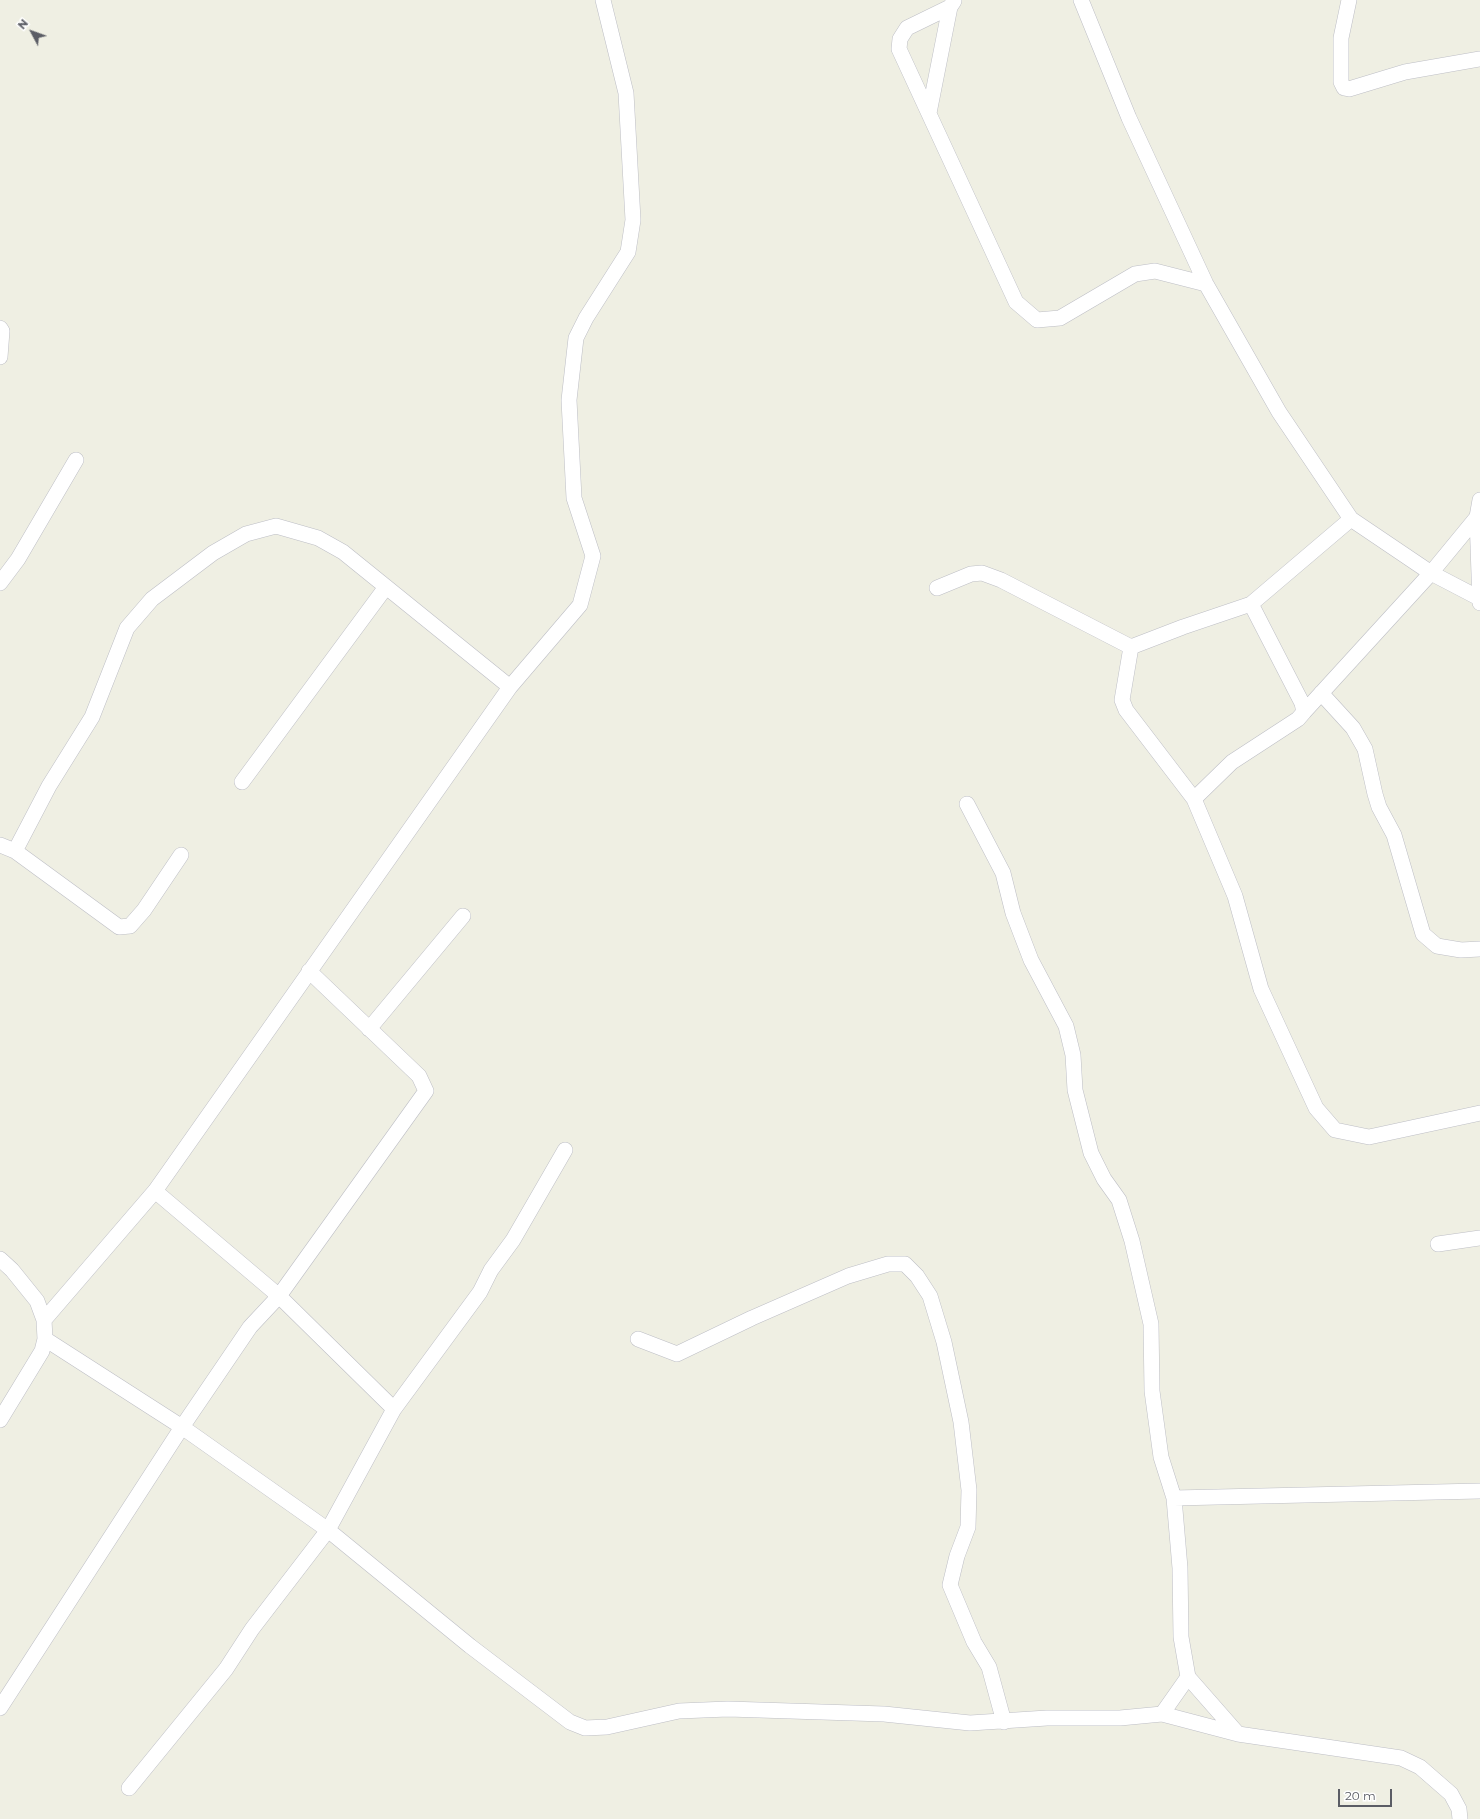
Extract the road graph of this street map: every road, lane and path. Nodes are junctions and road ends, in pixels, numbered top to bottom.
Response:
1 (603, 0) edge
2 (1081, 0) edge
3 (1349, 0) edge
4 (952, 3) edge
5 (1480, 59) edge
6 (928, 113) junction
7 (1206, 284) junction
8 (0, 328) edge
9 (0, 357) edge
10 (76, 460) dead end
11 (1480, 500) edge
12 (1477, 517) junction
13 (1351, 519) junction
14 (1431, 573) junction
15 (0, 583) edge
16 (386, 587) junction
17 (937, 588) dead end
18 (1479, 600) edge
19 (1251, 604) junction
20 (1131, 647) junction
21 (510, 687) junction
22 (1321, 693) junction
23 (1304, 712) junction
24 (242, 782) dead end
25 (1194, 799) junction
26 (967, 804) dead end
27 (0, 845) edge
28 (15, 851) junction
29 (180, 855) dead end
30 (463, 916) dead end
31 (1480, 950) edge
32 (309, 971) junction
33 (370, 1029) junction
34 (1480, 1113) edge
35 (565, 1150) dead end
36 (154, 1191) junction
37 (1480, 1238) edge
38 (1438, 1244) dead end
39 (0, 1258) edge
40 (279, 1296) junction
41 (44, 1320) junction
42 (45, 1339) junction
43 (638, 1339) dead end
44 (394, 1409) junction
45 (0, 1420) edge
46 (182, 1427) junction
47 (1480, 1491) edge
48 (1174, 1498) junction
49 (328, 1530) junction
50 (1188, 1677) junction
51 (0, 1708) edge
52 (1162, 1714) junction
53 (1004, 1722) junction
54 (1238, 1734) junction
55 (129, 1788) dead end
56 (1460, 1819) edge

1 - 21 street
2 - 7 street
3 - 5 street
4 - 6 street
4 - 6 street
6 - 7 street
7 - 13 street
8 - 9 street
10 - 15 street
11 - 12 street
12 - 14 street
12 - 18 street
13 - 14 street
13 - 19 street
14 - 18 street
14 - 22 street
16 - 21 street
16 - 24 street
16 - 28 street
17 - 20 street
19 - 20 street
19 - 23 street
20 - 25 street
21 - 32 street
22 - 23 street
22 - 31 street
23 - 25 street
25 - 34 street
26 - 48 street
27 - 28 street
28 - 29 street
30 - 33 street
32 - 33 street
32 - 36 street
33 - 40 street
35 - 44 street
36 - 40 street
36 - 41 street
37 - 38 street
39 - 41 street
40 - 44 street
40 - 46 street
41 - 42 street
42 - 45 street
42 - 46 street
43 - 53 street
44 - 49 street
46 - 49 street
46 - 51 street
47 - 48 street
48 - 50 street
49 - 53 street
49 - 55 street
50 - 52 street
50 - 54 street
52 - 53 street
52 - 54 street
54 - 56 street

